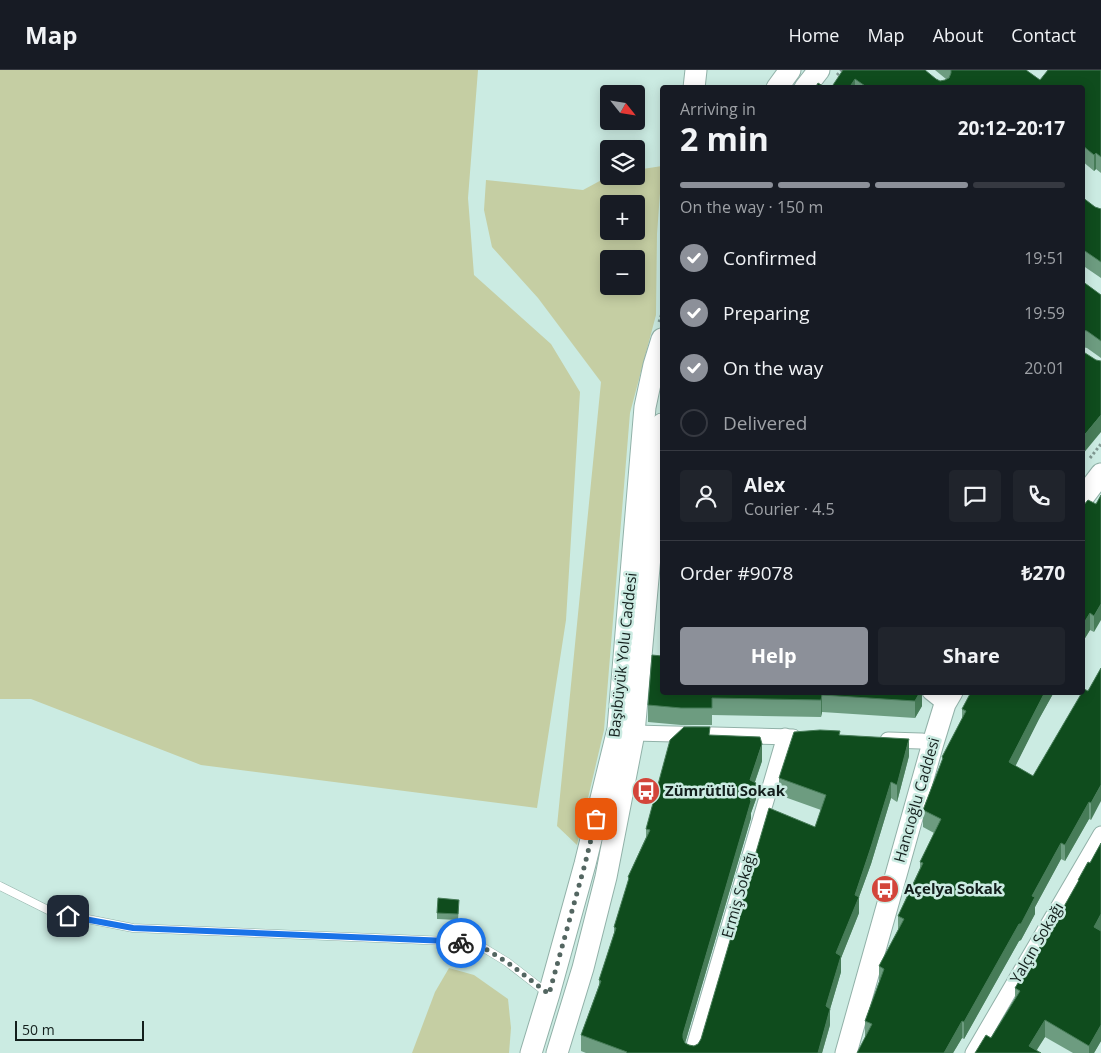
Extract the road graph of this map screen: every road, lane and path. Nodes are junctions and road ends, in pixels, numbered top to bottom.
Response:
1 (682, 70) edge
2 (696, 70) edge
3 (790, 70) edge
4 (819, 70) edge
5 (681, 85) edge
6 (694, 85) edge
7 (779, 85) edge
8 (807, 85) edge
9 (660, 346) edge
10 (660, 473) edge
11 (1101, 474) edge
12 (1085, 495) edge
13 (659, 498) edge
14 (942, 696) edge
15 (634, 733) junction
16 (785, 736) junction
17 (804, 737) edge
18 (872, 739) edge
19 (932, 742) junction
20 (1101, 834) edge
21 (0, 886) edge
22 (549, 994) junction
23 (530, 1053) edge
24 (557, 1053) edge
25 (692, 1053) edge
26 (846, 1053) edge
27 (973, 1053) edge

1 - 5 main road
2 - 6 main road
3 - 7 main road
4 - 8 main road
9 - 22 main road, Başıbüyük Yolu Caddesi
10 - 13 main road, Başıbüyük Yolu Caddesi
11 - 12 main road
13 - 15 main road, Başıbüyük Yolu Caddesi
14 - 19 main road, Hancıoğlu Caddesi
15 - 16 street
15 - 24 main road, Başıbüyük Yolu Caddesi
16 - 17 street
16 - 25 street, Ermiş Sokağı
18 - 19 street
19 - 26 main road, Hancıoğlu Caddesi
20 - 27 street, Yalçın Sokağı
21 - 22 lane
22 - 23 main road, Başıbüyük Yolu Caddesi

